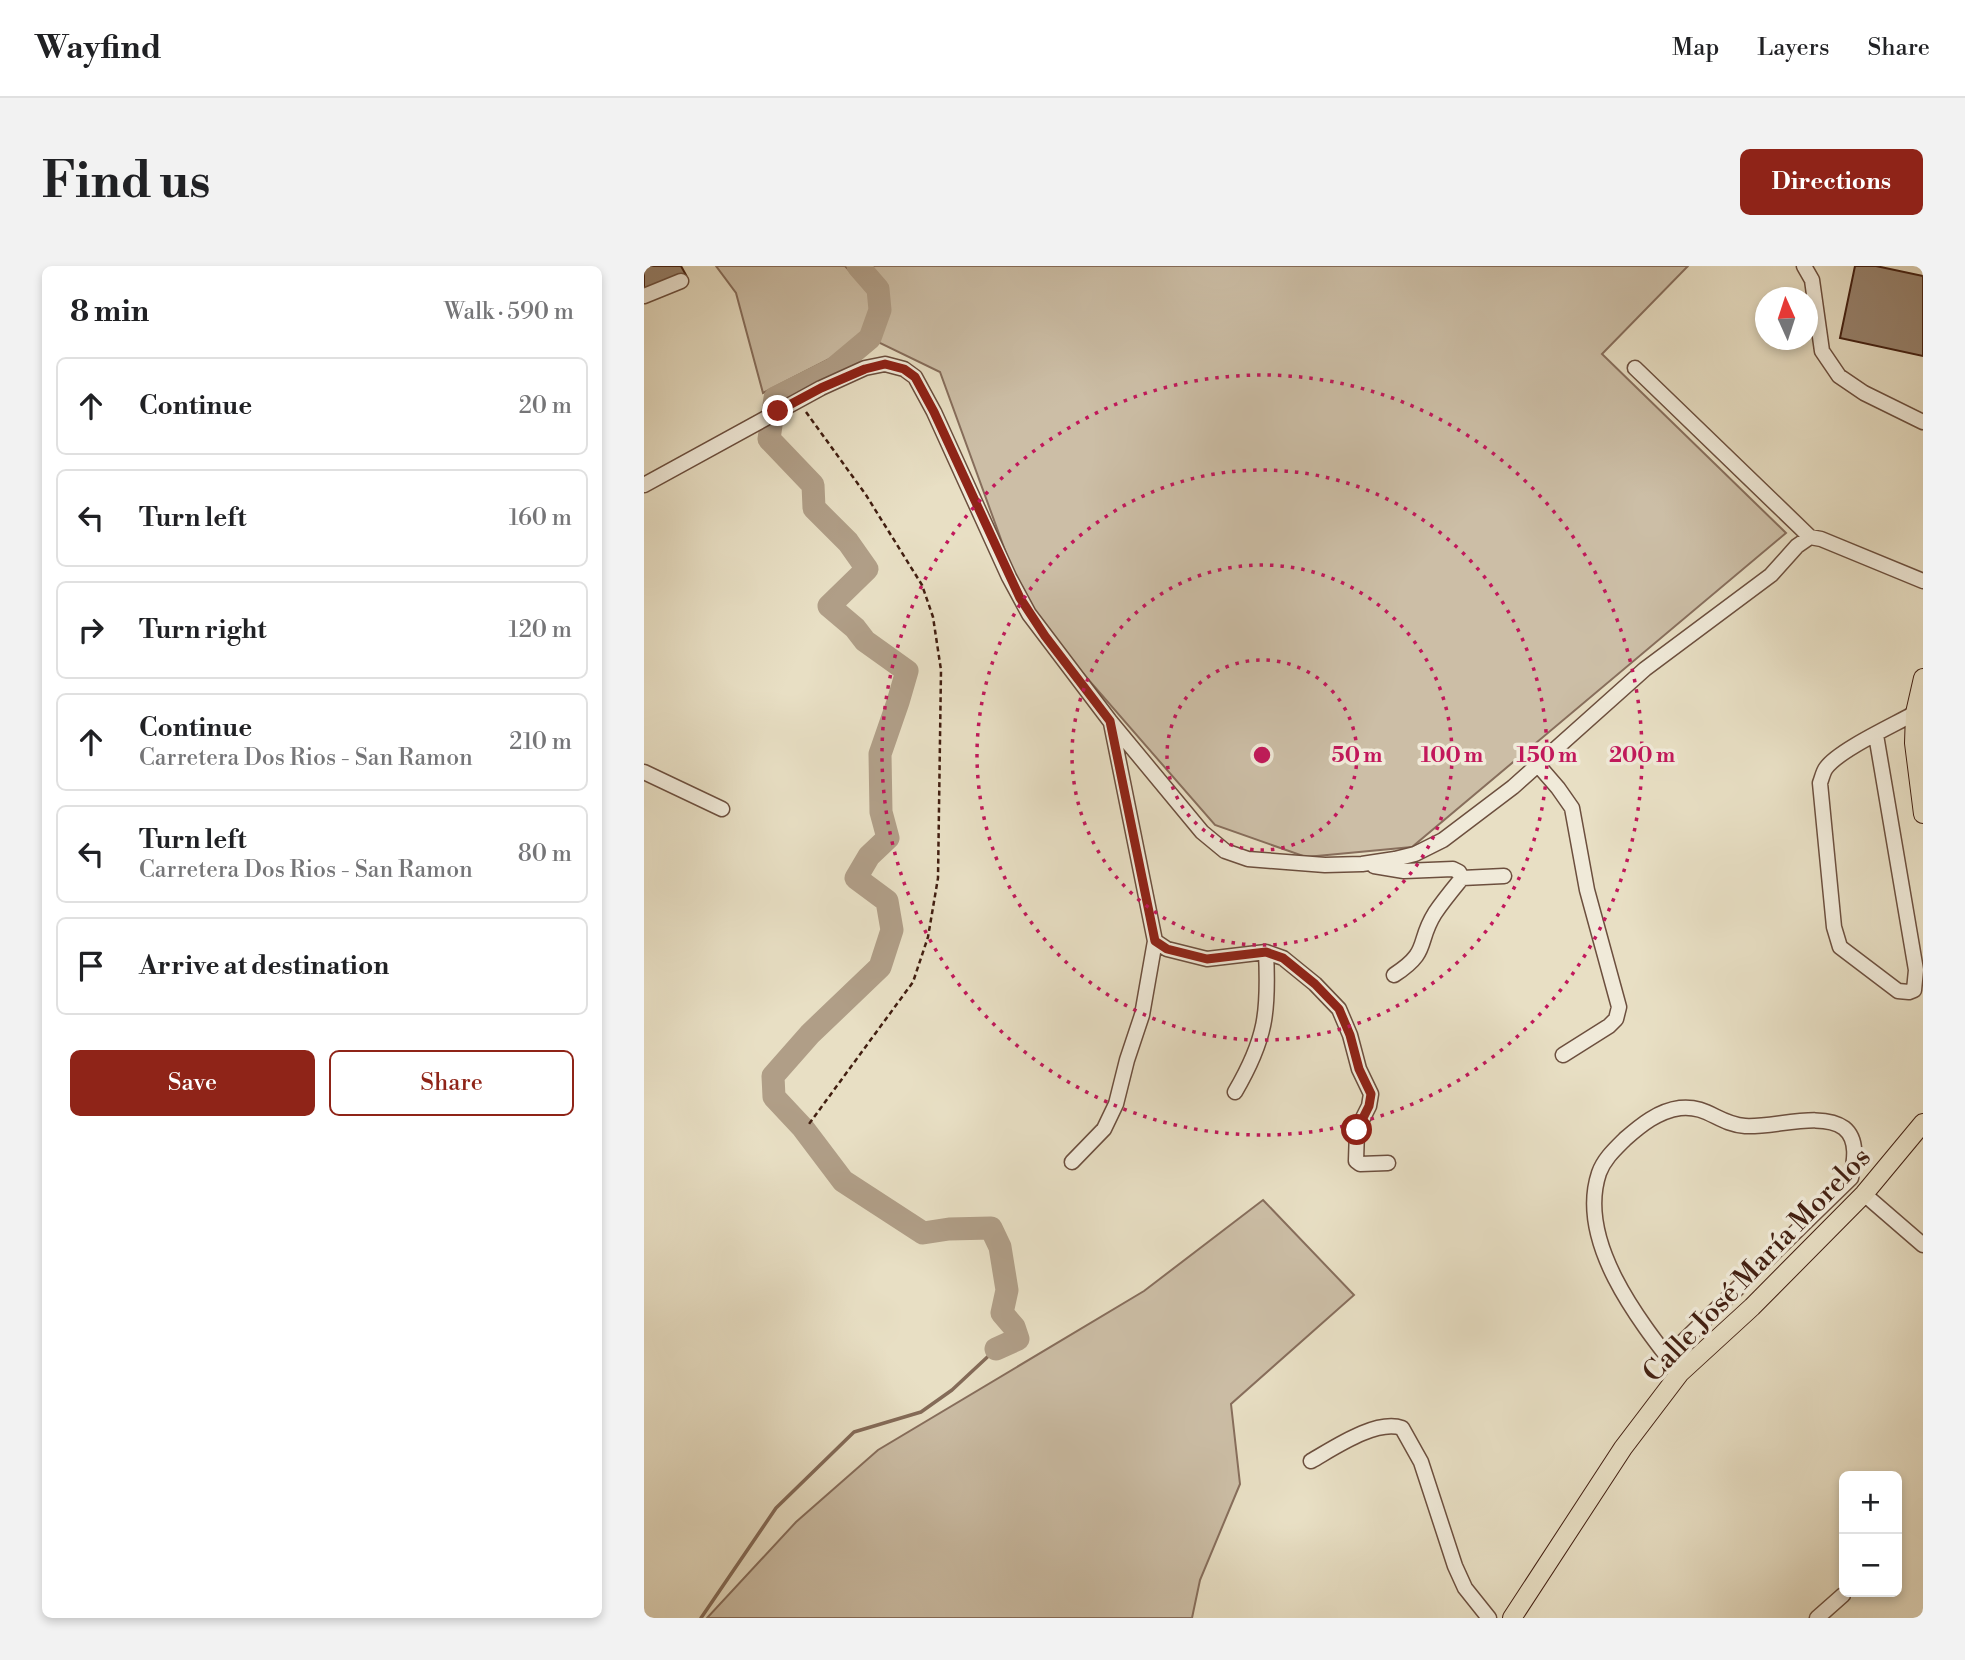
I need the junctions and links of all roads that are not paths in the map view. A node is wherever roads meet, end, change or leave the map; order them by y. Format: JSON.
{"nodes":[{"id":1,"x":1804,"y":266,"type":"edge"},
{"id":2,"x":681,"y":282,"type":"dead end"},
{"id":3,"x":644,"y":296,"type":"edge"},
{"id":4,"x":1635,"y":368,"type":"dead end"},
{"id":5,"x":1923,"y":422,"type":"edge"},
{"id":6,"x":644,"y":485,"type":"edge"},
{"id":7,"x":1810,"y":537,"type":"junction"},
{"id":8,"x":1923,"y":580,"type":"edge"},
{"id":9,"x":1923,"y":678,"type":"edge"},
{"id":10,"x":1915,"y":713,"type":"junction"},
{"id":11,"x":1110,"y":721,"type":"junction"},
{"id":12,"x":1876,"y":735,"type":"junction"},
{"id":13,"x":1538,"y":765,"type":"junction"},
{"id":14,"x":644,"y":772,"type":"edge"},
{"id":15,"x":722,"y":809,"type":"dead end"},
{"id":16,"x":1923,"y":814,"type":"edge"},
{"id":17,"x":1362,"y":864,"type":"junction"},
{"id":18,"x":1504,"y":876,"type":"dead end"},
{"id":19,"x":1462,"y":878,"type":"junction"},
{"id":20,"x":1155,"y":941,"type":"junction"},
{"id":21,"x":1266,"y":952,"type":"junction"},
{"id":22,"x":1394,"y":975,"type":"dead end"},
{"id":23,"x":1563,"y":1055,"type":"dead end"},
{"id":24,"x":1235,"y":1092,"type":"dead end"},
{"id":25,"x":1923,"y":1123,"type":"edge"},
{"id":26,"x":1072,"y":1162,"type":"dead end"},
{"id":27,"x":1388,"y":1163,"type":"dead end"},
{"id":28,"x":1864,"y":1194,"type":"junction"},
{"id":29,"x":1923,"y":1245,"type":"edge"},
{"id":30,"x":1667,"y":1357,"type":"junction"},
{"id":31,"x":1680,"y":1374,"type":"junction"},
{"id":32,"x":1311,"y":1461,"type":"dead end"},
{"id":33,"x":1841,"y":1597,"type":"edge"},
{"id":34,"x":1489,"y":1618,"type":"edge"},
{"id":35,"x":1512,"y":1618,"type":"edge"},
{"id":36,"x":1817,"y":1618,"type":"edge"}],
"edges":[{"from":1,"to":5,"type":"street"},
{"from":2,"to":3,"type":"street"},
{"from":4,"to":7,"type":"street"},
{"from":6,"to":11,"type":"street"},
{"from":7,"to":8,"type":"street"},
{"from":7,"to":13,"type":"street"},
{"from":9,"to":10,"type":"main road"},
{"from":10,"to":12,"type":"street"},
{"from":10,"to":16,"type":"main road"},
{"from":11,"to":17,"type":"street"},
{"from":11,"to":20,"type":"street"},
{"from":12,"to":12,"type":"street"},
{"from":13,"to":17,"type":"street"},
{"from":13,"to":23,"type":"street"},
{"from":14,"to":15,"type":"street"},
{"from":17,"to":19,"type":"street"},
{"from":18,"to":19,"type":"street"},
{"from":19,"to":22,"type":"street"},
{"from":20,"to":21,"type":"street"},
{"from":20,"to":26,"type":"street"},
{"from":21,"to":24,"type":"street"},
{"from":21,"to":27,"type":"street"},
{"from":25,"to":28,"type":"main road","name":"Calle José María Morelos"},
{"from":28,"to":29,"type":"street"},
{"from":28,"to":31,"type":"main road","name":"Calle José María Morelos"},
{"from":30,"to":30,"type":"street"},
{"from":30,"to":31,"type":"street"},
{"from":31,"to":35,"type":"main road","name":"Calle José María Morelos"},
{"from":32,"to":34,"type":"street"},
{"from":33,"to":36,"type":"street"}]}
